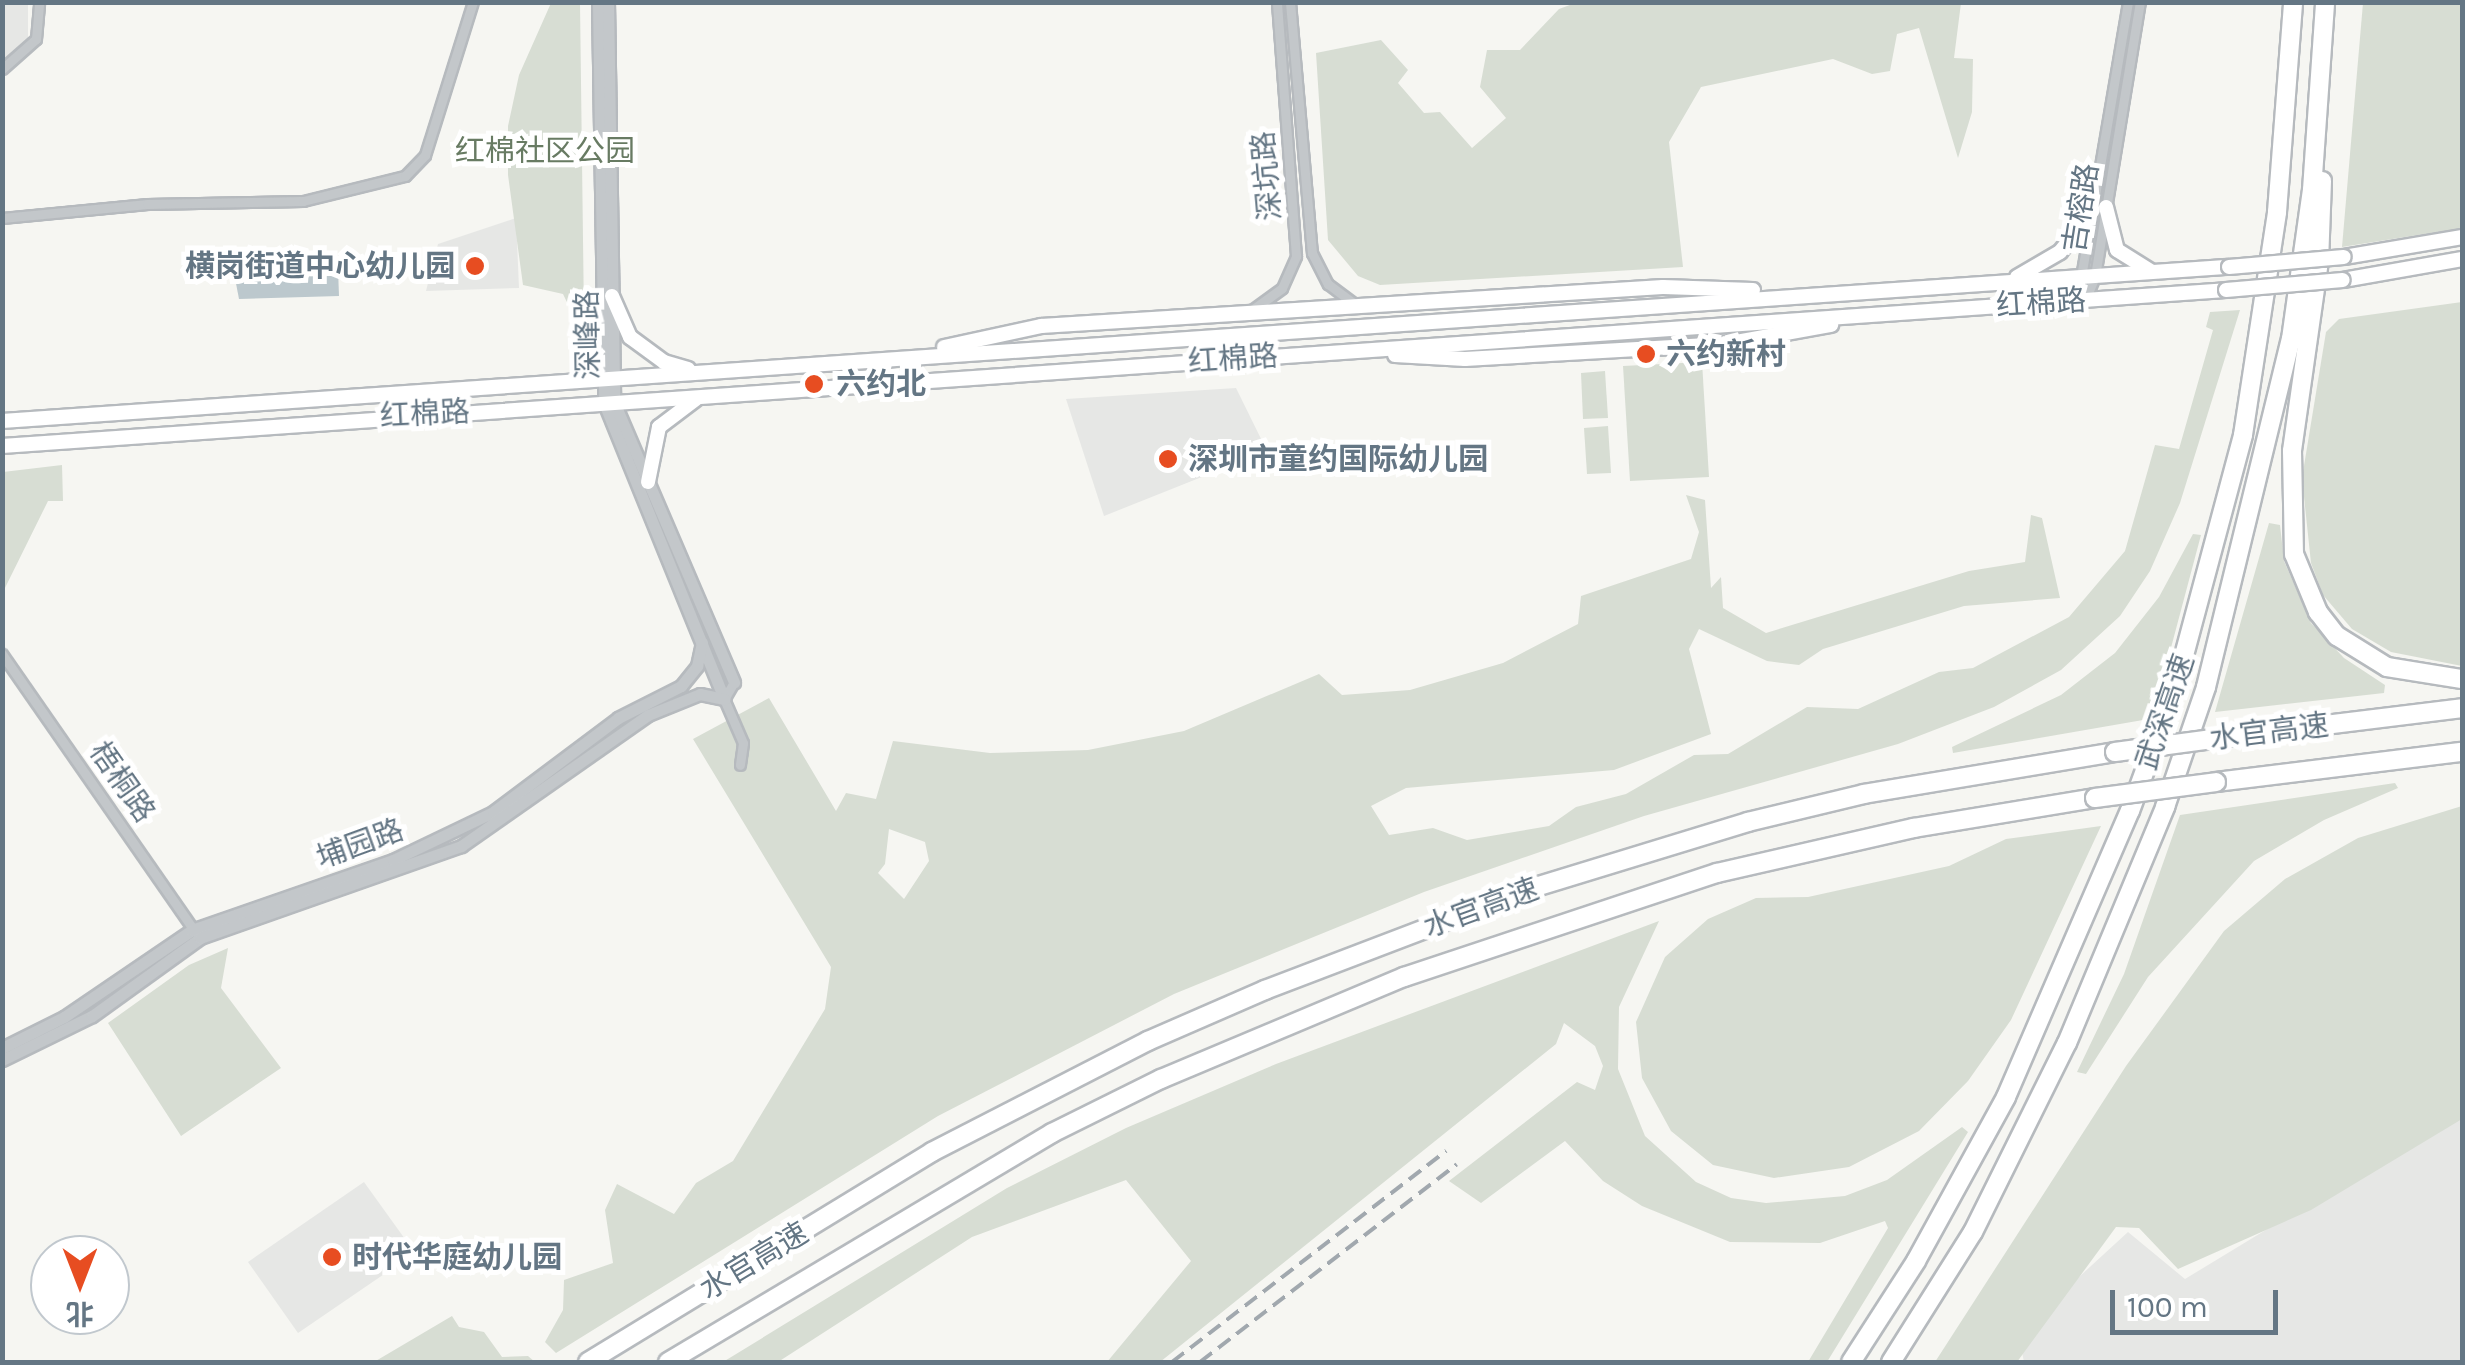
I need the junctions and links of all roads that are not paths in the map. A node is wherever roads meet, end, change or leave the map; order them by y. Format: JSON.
{"nodes":[{"id":1,"x":39,"y":2,"type":"edge"},
{"id":2,"x":473,"y":2,"type":"edge"},
{"id":3,"x":598,"y":2,"type":"edge"},
{"id":4,"x":608,"y":2,"type":"edge"},
{"id":5,"x":1277,"y":2,"type":"edge"},
{"id":6,"x":1290,"y":2,"type":"edge"},
{"id":7,"x":2128,"y":2,"type":"edge"},
{"id":8,"x":2140,"y":2,"type":"edge"},
{"id":9,"x":2294,"y":2,"type":"edge"},
{"id":10,"x":2326,"y":2,"type":"edge"},
{"id":11,"x":2,"y":69,"type":"edge"},
{"id":12,"x":2318,"y":125,"type":"junction"},
{"id":13,"x":2100,"y":208,"type":"junction"},
{"id":14,"x":2,"y":218,"type":"edge"},
{"id":15,"x":2462,"y":237,"type":"edge"},
{"id":16,"x":2462,"y":260,"type":"edge"},
{"id":17,"x":2156,"y":272,"type":"junction"},
{"id":18,"x":2088,"y":276,"type":"junction"},
{"id":19,"x":2002,"y":282,"type":"junction"},
{"id":20,"x":1814,"y":294,"type":"junction"},
{"id":21,"x":612,"y":296,"type":"junction"},
{"id":22,"x":2085,"y":300,"type":"junction"},
{"id":23,"x":1363,"y":306,"type":"junction"},
{"id":24,"x":1236,"y":314,"type":"junction"},
{"id":25,"x":918,"y":354,"type":"junction"},
{"id":26,"x":714,"y":371,"type":"junction"},
{"id":27,"x":608,"y":379,"type":"junction"},
{"id":28,"x":702,"y":396,"type":"junction"},
{"id":29,"x":609,"y":403,"type":"junction"},
{"id":30,"x":2,"y":421,"type":"edge"},
{"id":31,"x":2,"y":446,"type":"edge"},
{"id":32,"x":648,"y":482,"type":"junction"},
{"id":33,"x":702,"y":644,"type":"junction"},
{"id":34,"x":2,"y":654,"type":"edge"},
{"id":35,"x":2462,"y":679,"type":"edge"},
{"id":36,"x":734,"y":682,"type":"joint"},
{"id":37,"x":724,"y":699,"type":"junction"},
{"id":38,"x":2462,"y":708,"type":"edge"},
{"id":39,"x":2462,"y":752,"type":"edge"},
{"id":40,"x":740,"y":765,"type":"dead end"},
{"id":41,"x":196,"y":934,"type":"junction"},
{"id":42,"x":2,"y":1048,"type":"edge"},
{"id":43,"x":2,"y":1060,"type":"edge"},
{"id":44,"x":588,"y":1362,"type":"edge"},
{"id":45,"x":668,"y":1362,"type":"edge"},
{"id":46,"x":1850,"y":1362,"type":"edge"},
{"id":47,"x":1891,"y":1362,"type":"edge"}],
"edges":[{"from":1,"to":11,"type":"street"},
{"from":2,"to":14,"type":"street"},
{"from":3,"to":27,"type":"street","name":"深峰路"},
{"from":4,"to":21,"type":"street","name":"深峰路"},
{"from":5,"to":24,"type":"street","name":"深坑路"},
{"from":6,"to":23,"type":"street","name":"深坑路"},
{"from":7,"to":13,"type":"street","name":"吉榕路"},
{"from":8,"to":13,"type":"street","name":"吉榕路"},
{"from":9,"to":46,"type":"highway","name":"武深高速"},
{"from":10,"to":12,"type":"highway","name":"武深高速"},
{"from":12,"to":35,"type":"highway"},
{"from":12,"to":47,"type":"highway","name":"武深高速"},
{"from":13,"to":17,"type":"main road"},
{"from":13,"to":18,"type":"street","name":"吉榕路"},
{"from":13,"to":19,"type":"main road"},
{"from":15,"to":17,"type":"main road","name":"红棉路","bridge":true},
{"from":16,"to":22,"type":"main road","name":"红棉路","bridge":true},
{"from":17,"to":18,"type":"main road","name":"红棉路"},
{"from":18,"to":19,"type":"main road","name":"红棉路"},
{"from":18,"to":22,"type":"street","name":"吉榕路"},
{"from":19,"to":20,"type":"main road","name":"红棉路"},
{"from":20,"to":23,"type":"main road"},
{"from":20,"to":25,"type":"main road","name":"红棉路"},
{"from":21,"to":26,"type":"main road"},
{"from":21,"to":27,"type":"street","name":"深峰路"},
{"from":22,"to":28,"type":"main road","name":"红棉路"},
{"from":23,"to":24,"type":"main road"},
{"from":24,"to":25,"type":"main road"},
{"from":25,"to":26,"type":"main road","name":"红棉路"},
{"from":26,"to":27,"type":"main road","name":"红棉路"},
{"from":27,"to":29,"type":"street","name":"深峰路"},
{"from":27,"to":30,"type":"main road","name":"红棉路"},
{"from":28,"to":29,"type":"main road","name":"红棉路"},
{"from":28,"to":32,"type":"main road"},
{"from":29,"to":31,"type":"main road","name":"红棉路"},
{"from":29,"to":32,"type":"street","name":"深峰路"},
{"from":29,"to":33,"type":"street","name":"深峰路"},
{"from":32,"to":36,"type":"street","name":"深峰路"},
{"from":33,"to":37,"type":"street","name":"深峰路"},
{"from":33,"to":41,"type":"street","name":"埔园路"},
{"from":34,"to":41,"type":"street","name":"梧桐路"},
{"from":36,"to":37,"type":"street","name":"深峰路"},
{"from":37,"to":40,"type":"street","name":"深峰路"},
{"from":37,"to":41,"type":"street","name":"埔园路"},
{"from":38,"to":44,"type":"highway","name":"水官高速","bridge":true},
{"from":39,"to":45,"type":"highway","name":"水官高速","bridge":true},
{"from":41,"to":42,"type":"street","name":"埔园路"},
{"from":41,"to":43,"type":"street","name":"埔园路"}]}
